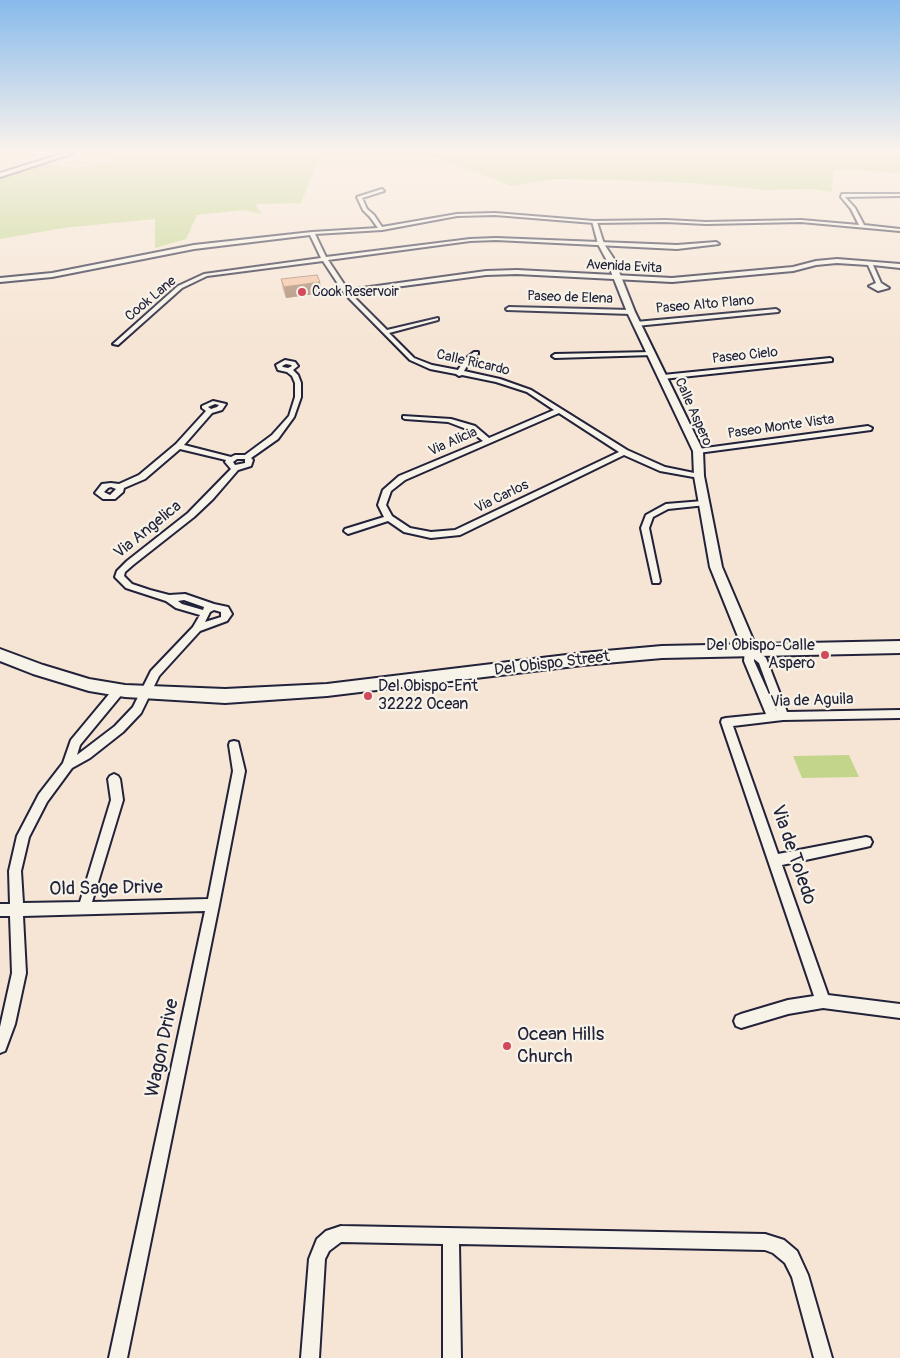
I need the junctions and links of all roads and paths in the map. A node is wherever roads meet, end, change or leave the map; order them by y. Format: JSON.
{"nodes":[{"id":1,"x":372,"y":216,"type":"edge"},
{"id":2,"x":451,"y":216,"type":"edge"},
{"id":3,"x":524,"y":216,"type":"edge"},
{"id":4,"x":859,"y":216,"type":"edge"},
{"id":5,"x":594,"y":222,"type":"junction"},
{"id":6,"x":862,"y":226,"type":"junction"},
{"id":7,"x":381,"y":229,"type":"junction"},
{"id":8,"x":900,"y":230,"type":"edge"},
{"id":9,"x":312,"y":233,"type":"junction"},
{"id":10,"x":601,"y":244,"type":"junction"},
{"id":11,"x":716,"y":244,"type":"dead end"},
{"id":12,"x":324,"y":258,"type":"junction"},
{"id":13,"x":870,"y":264,"type":"junction"},
{"id":14,"x":900,"y":266,"type":"edge"},
{"id":15,"x":618,"y":278,"type":"junction"},
{"id":16,"x":0,"y":280,"type":"edge"},
{"id":17,"x":879,"y":284,"type":"dead end"},
{"id":18,"x":346,"y":292,"type":"junction"},
{"id":19,"x":509,"y":309,"type":"dead end"},
{"id":20,"x":776,"y":311,"type":"dead end"},
{"id":21,"x":630,"y":312,"type":"junction"},
{"id":22,"x":436,"y":319,"type":"dead end"},
{"id":23,"x":636,"y":324,"type":"junction"},
{"id":24,"x":385,"y":332,"type":"junction"},
{"id":25,"x":116,"y":344,"type":"dead end"},
{"id":26,"x":476,"y":353,"type":"dead end"},
{"id":27,"x":651,"y":354,"type":"junction"},
{"id":28,"x":555,"y":356,"type":"dead end"},
{"id":29,"x":830,"y":360,"type":"dead end"},
{"id":30,"x":288,"y":370,"type":"dead end"},
{"id":31,"x":459,"y":374,"type":"junction"},
{"id":32,"x":663,"y":377,"type":"junction"},
{"id":33,"x":560,"y":410,"type":"junction"},
{"id":34,"x":210,"y":411,"type":"dead end"},
{"id":35,"x":405,"y":417,"type":"dead end"},
{"id":36,"x":868,"y":428,"type":"dead end"},
{"id":37,"x":488,"y":440,"type":"junction"},
{"id":38,"x":179,"y":446,"type":"junction"},
{"id":39,"x":698,"y":451,"type":"junction"},
{"id":40,"x":624,"y":452,"type":"junction"},
{"id":41,"x":247,"y":457,"type":"junction"},
{"id":42,"x":230,"y":459,"type":"junction"},
{"id":43,"x":236,"y":468,"type":"junction"},
{"id":44,"x":699,"y":476,"type":"junction"},
{"id":45,"x":120,"y":487,"type":"dead end"},
{"id":46,"x":703,"y":503,"type":"junction"},
{"id":47,"x":388,"y":518,"type":"junction"},
{"id":48,"x":348,"y":531,"type":"dead end"},
{"id":49,"x":656,"y":581,"type":"dead end"},
{"id":50,"x":169,"y":598,"type":"junction"},
{"id":51,"x":213,"y":607,"type":"junction"},
{"id":52,"x":204,"y":613,"type":"junction"},
{"id":53,"x":197,"y":629,"type":"junction"},
{"id":54,"x":900,"y":647,"type":"edge"},
{"id":55,"x":750,"y":648,"type":"junction"},
{"id":56,"x":0,"y":655,"type":"edge"},
{"id":57,"x":119,"y":690,"type":"junction"},
{"id":58,"x":147,"y":692,"type":"junction"},
{"id":59,"x":900,"y":714,"type":"edge"},
{"id":60,"x":778,"y":716,"type":"junction"},
{"id":61,"x":726,"y":722,"type":"joint"},
{"id":62,"x":234,"y":745,"type":"dead end"},
{"id":63,"x":68,"y":765,"type":"junction"},
{"id":64,"x":114,"y":779,"type":"dead end"},
{"id":65,"x":866,"y":842,"type":"dead end"},
{"id":66,"x":776,"y":860,"type":"junction"},
{"id":67,"x":213,"y":905,"type":"junction"},
{"id":68,"x":84,"y":908,"type":"junction"},
{"id":69,"x":0,"y":910,"type":"edge"},
{"id":70,"x":15,"y":910,"type":"junction"},
{"id":71,"x":824,"y":1001,"type":"junction"},
{"id":72,"x":900,"y":1011,"type":"edge"},
{"id":73,"x":741,"y":1021,"type":"dead end"},
{"id":74,"x":0,"y":1046,"type":"edge"},
{"id":75,"x":451,"y":1236,"type":"junction"},
{"id":76,"x":118,"y":1358,"type":"edge"},
{"id":77,"x":310,"y":1358,"type":"edge"},
{"id":78,"x":452,"y":1358,"type":"edge"},
{"id":79,"x":824,"y":1358,"type":"edge"}],
"edges":[{"from":1,"to":7,"type":"street"},
{"from":2,"to":7,"type":"street"},
{"from":3,"to":5,"type":"street"},
{"from":4,"to":6,"type":"street"},
{"from":5,"to":6,"type":"street"},
{"from":5,"to":10,"type":"street","name":"Calle Aspero"},
{"from":6,"to":8,"type":"street"},
{"from":7,"to":9,"type":"street"},
{"from":9,"to":12,"type":"street","name":"Calle Ricardo"},
{"from":9,"to":16,"type":"street"},
{"from":10,"to":11,"type":"street","name":"Cook Lane"},
{"from":10,"to":12,"type":"street","name":"Cook Lane"},
{"from":10,"to":15,"type":"street","name":"Calle Aspero"},
{"from":12,"to":18,"type":"street","name":"Calle Ricardo"},
{"from":12,"to":25,"type":"street","name":"Cook Lane"},
{"from":13,"to":14,"type":"street","name":"Avenida Evita"},
{"from":13,"to":15,"type":"street","name":"Avenida Evita"},
{"from":13,"to":17,"type":"street"},
{"from":15,"to":18,"type":"street","name":"Avenida Evita"},
{"from":15,"to":21,"type":"street","name":"Calle Aspero"},
{"from":18,"to":24,"type":"street","name":"Calle Ricardo"},
{"from":19,"to":21,"type":"street","name":"Paseo de Elena"},
{"from":20,"to":23,"type":"street","name":"Paseo Alto Plano"},
{"from":21,"to":23,"type":"street","name":"Calle Aspero"},
{"from":22,"to":24,"type":"street"},
{"from":23,"to":27,"type":"street","name":"Calle Aspero"},
{"from":24,"to":31,"type":"street","name":"Calle Ricardo"},
{"from":26,"to":31,"type":"street"},
{"from":27,"to":28,"type":"street"},
{"from":27,"to":32,"type":"street","name":"Calle Aspero"},
{"from":29,"to":32,"type":"street","name":"Paseo Cielo"},
{"from":30,"to":41,"type":"street","name":"Via Angelica"},
{"from":31,"to":33,"type":"street","name":"Calle Ricardo"},
{"from":32,"to":39,"type":"street","name":"Calle Aspero"},
{"from":33,"to":37,"type":"street","name":"Via Alicia"},
{"from":33,"to":40,"type":"street","name":"Calle Ricardo"},
{"from":34,"to":38,"type":"street"},
{"from":35,"to":37,"type":"street"},
{"from":36,"to":39,"type":"street","name":"Paseo Monte Vista"},
{"from":37,"to":47,"type":"street","name":"Via Alicia"},
{"from":38,"to":42,"type":"street"},
{"from":38,"to":45,"type":"street"},
{"from":39,"to":44,"type":"street","name":"Calle Aspero"},
{"from":40,"to":44,"type":"street","name":"Calle Ricardo"},
{"from":40,"to":47,"type":"street","name":"Via Carlos"},
{"from":41,"to":42,"type":"street","name":"Via Angelica"},
{"from":41,"to":43,"type":"street","name":"Via Angelica"},
{"from":42,"to":43,"type":"street"},
{"from":43,"to":50,"type":"street","name":"Via Angelica"},
{"from":44,"to":46,"type":"street","name":"Calle Aspero"},
{"from":46,"to":49,"type":"street"},
{"from":46,"to":55,"type":"street","name":"Calle Aspero"},
{"from":47,"to":48,"type":"street"},
{"from":50,"to":51,"type":"street","name":"Via Angelica"},
{"from":50,"to":52,"type":"street","name":"Via Angelica"},
{"from":51,"to":52,"type":"street"},
{"from":51,"to":53,"type":"street"},
{"from":52,"to":53,"type":"street"},
{"from":53,"to":58,"type":"street"},
{"from":54,"to":55,"type":"main road","name":"Del Obispo Street"},
{"from":55,"to":58,"type":"main road","name":"Del Obispo Street"},
{"from":55,"to":60,"type":"street","name":"Calle Aspero"},
{"from":56,"to":57,"type":"main road","name":"Del Obispo Street"},
{"from":57,"to":58,"type":"main road","name":"Del Obispo Street"},
{"from":57,"to":63,"type":"street"},
{"from":58,"to":63,"type":"street"},
{"from":59,"to":60,"type":"street","name":"Via de Aguila"},
{"from":60,"to":61,"type":"street","name":"Via de Aguila"},
{"from":61,"to":66,"type":"street","name":"Via de Toledo"},
{"from":62,"to":67,"type":"street","name":"Wagon Drive"},
{"from":63,"to":70,"type":"street"},
{"from":64,"to":68,"type":"street"},
{"from":65,"to":66,"type":"street"},
{"from":66,"to":71,"type":"street","name":"Via de Toledo"},
{"from":67,"to":68,"type":"street","name":"Old Sage Drive"},
{"from":67,"to":76,"type":"street","name":"Wagon Drive"},
{"from":68,"to":70,"type":"street","name":"Old Sage Drive"},
{"from":69,"to":70,"type":"street","name":"Old Sage Drive"},
{"from":70,"to":74,"type":"street"},
{"from":71,"to":72,"type":"street"},
{"from":71,"to":73,"type":"street"},
{"from":75,"to":77,"type":"street"},
{"from":75,"to":78,"type":"street"},
{"from":75,"to":79,"type":"street"}]}
